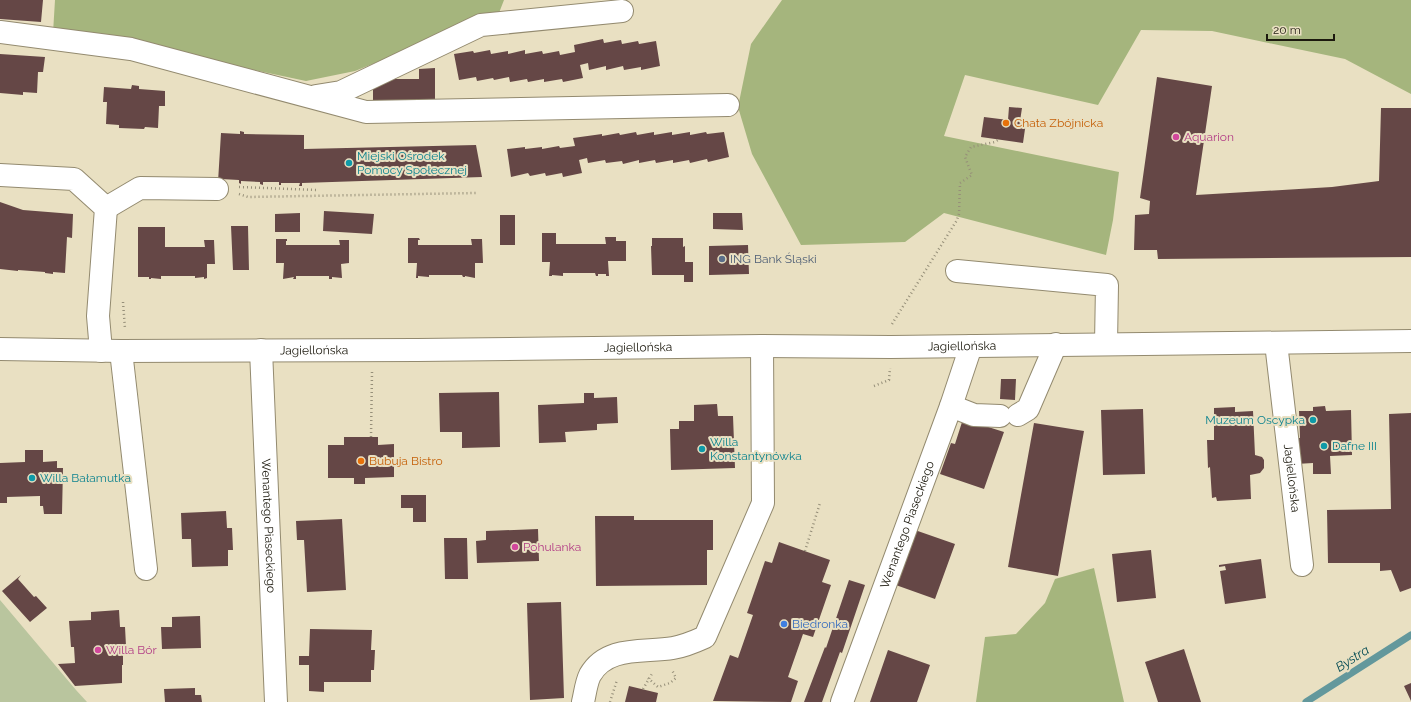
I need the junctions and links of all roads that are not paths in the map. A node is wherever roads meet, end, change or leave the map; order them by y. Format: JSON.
{"nodes":[{"id":1,"x":622,"y":11,"type":"dead end"},
{"id":2,"x":0,"y":32,"type":"edge"},
{"id":3,"x":309,"y":97,"type":"junction"},
{"id":4,"x":728,"y":105,"type":"dead end"},
{"id":5,"x":0,"y":175,"type":"edge"},
{"id":6,"x":217,"y":189,"type":"road end"},
{"id":7,"x":106,"y":208,"type":"junction"},
{"id":8,"x":957,"y":271,"type":"dead end"},
{"id":9,"x":1411,"y":341,"type":"edge"},
{"id":10,"x":1276,"y":343,"type":"junction"},
{"id":11,"x":1056,"y":344,"type":"junction"},
{"id":12,"x":1106,"y":344,"type":"junction"},
{"id":13,"x":762,"y":346,"type":"junction"},
{"id":14,"x":971,"y":346,"type":"junction"},
{"id":15,"x":0,"y":349,"type":"edge"},
{"id":16,"x":260,"y":350,"type":"junction"},
{"id":17,"x":111,"y":351,"type":"junction"},
{"id":18,"x":951,"y":406,"type":"junction"},
{"id":19,"x":1302,"y":565,"type":"dead end"},
{"id":20,"x":146,"y":569,"type":"dead end"},
{"id":21,"x":276,"y":702,"type":"edge"},
{"id":22,"x":583,"y":702,"type":"edge"},
{"id":23,"x":842,"y":702,"type":"edge"}],
"edges":[{"from":1,"to":3,"type":"street"},
{"from":2,"to":3,"type":"street"},
{"from":3,"to":4,"type":"street"},
{"from":5,"to":7,"type":"street"},
{"from":6,"to":7,"type":"street"},
{"from":7,"to":17,"type":"street"},
{"from":8,"to":12,"type":"street"},
{"from":9,"to":10,"type":"street","name":"Jagiellońska"},
{"from":10,"to":12,"type":"street","name":"Jagiellońska"},
{"from":10,"to":19,"type":"street","name":"Jagiellońska"},
{"from":11,"to":12,"type":"street","name":"Jagiellońska"},
{"from":11,"to":14,"type":"street","name":"Jagiellońska"},
{"from":11,"to":18,"type":"street"},
{"from":13,"to":14,"type":"street","name":"Jagiellońska"},
{"from":13,"to":16,"type":"street","name":"Jagiellońska"},
{"from":13,"to":22,"type":"street"},
{"from":14,"to":18,"type":"street","name":"Wenantego Piaseckiego"},
{"from":15,"to":17,"type":"street","name":"Jagiellońska"},
{"from":16,"to":17,"type":"street","name":"Jagiellońska"},
{"from":16,"to":21,"type":"street","name":"Wenantego Piaseckiego"},
{"from":17,"to":20,"type":"street"},
{"from":18,"to":23,"type":"street","name":"Wenantego Piaseckiego"}]}
